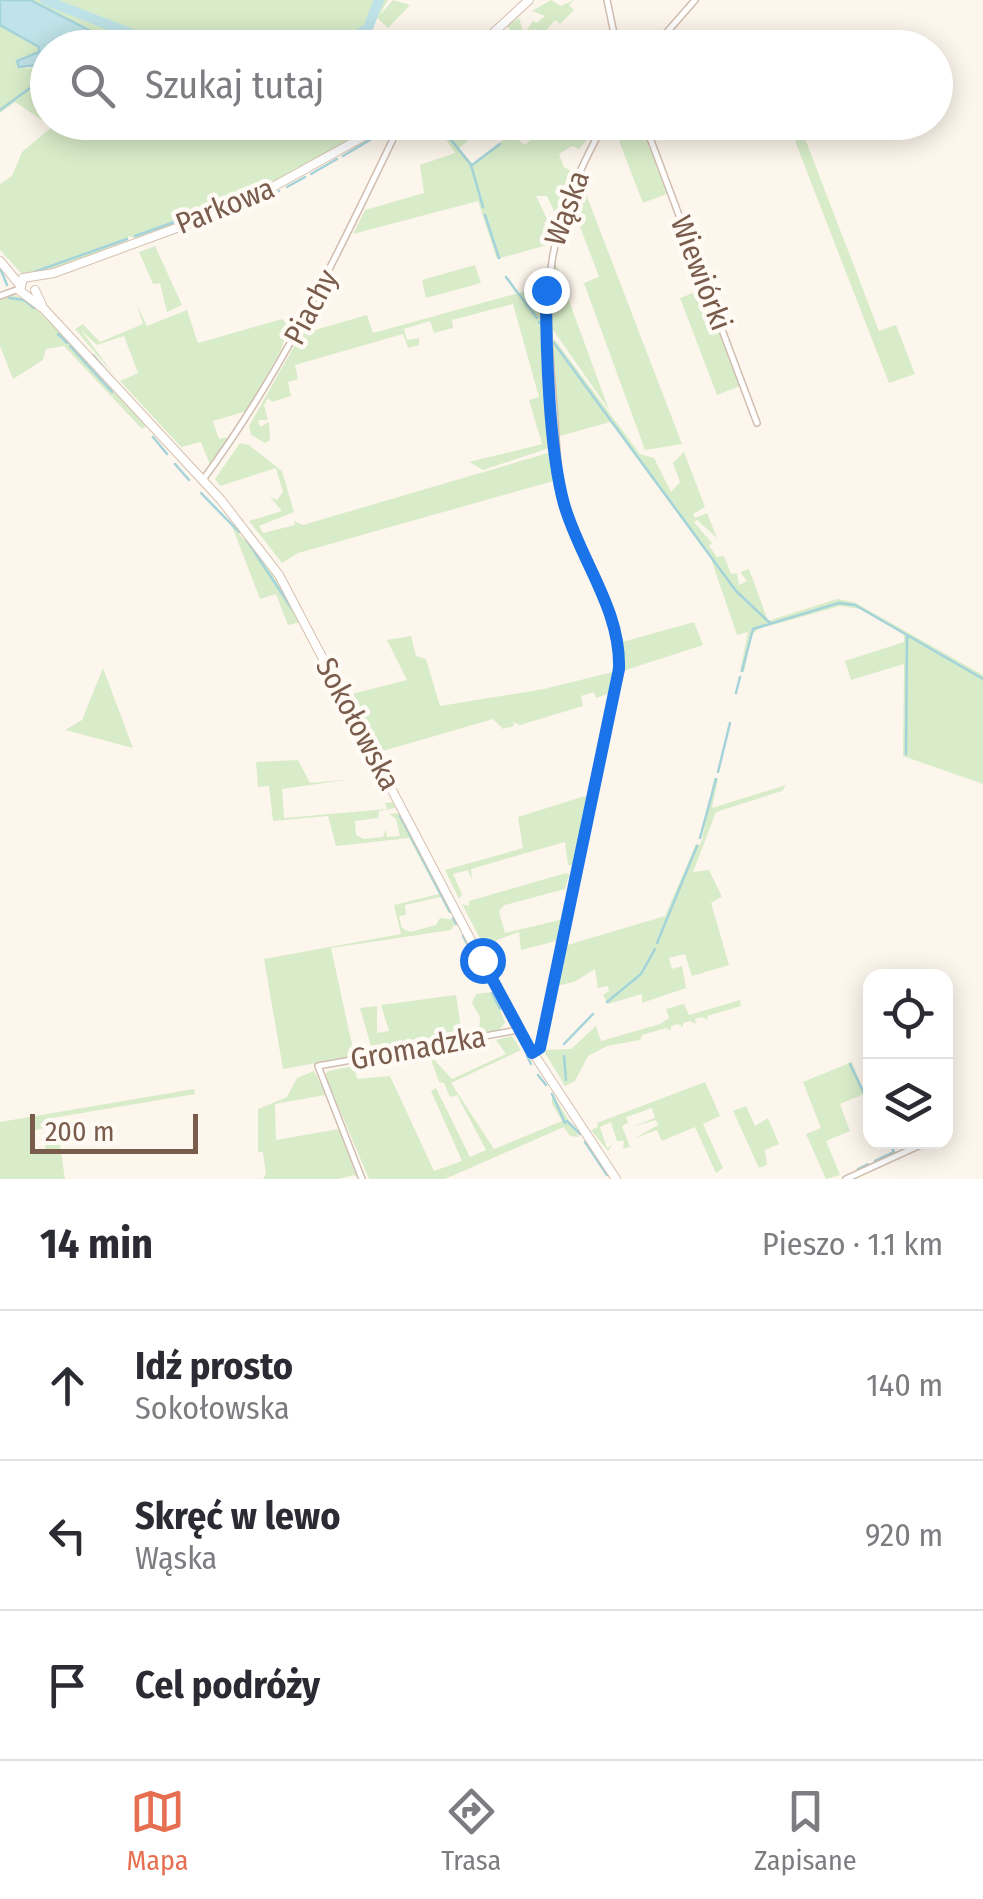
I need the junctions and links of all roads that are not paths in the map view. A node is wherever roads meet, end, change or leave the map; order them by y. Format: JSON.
{"nodes":[{"id":1,"x":529,"y":0,"type":"edge"},
{"id":2,"x":607,"y":0,"type":"edge"},
{"id":3,"x":695,"y":0,"type":"edge"},
{"id":4,"x":496,"y":30,"type":"edge"},
{"id":5,"x":613,"y":30,"type":"edge"},
{"id":6,"x":668,"y":30,"type":"edge"},
{"id":7,"x":359,"y":140,"type":"edge"},
{"id":8,"x":393,"y":140,"type":"edge"},
{"id":9,"x":595,"y":140,"type":"edge"},
{"id":10,"x":651,"y":140,"type":"edge"},
{"id":11,"x":2,"y":264,"type":"edge"},
{"id":12,"x":27,"y":286,"type":"junction"},
{"id":13,"x":0,"y":296,"type":"edge"},
{"id":14,"x":757,"y":423,"type":"dead end"},
{"id":15,"x":202,"y":480,"type":"junction"},
{"id":16,"x":518,"y":1030,"type":"junction"},
{"id":17,"x":532,"y":1053,"type":"junction"},
{"id":18,"x":911,"y":1149,"type":"edge"},
{"id":19,"x":362,"y":1179,"type":"edge"},
{"id":20,"x":616,"y":1179,"type":"edge"},
{"id":21,"x":846,"y":1179,"type":"edge"}],
"edges":[{"from":1,"to":4,"type":"street"},
{"from":2,"to":5,"type":"street"},
{"from":3,"to":6,"type":"street"},
{"from":7,"to":12,"type":"street","name":"Parkowa"},
{"from":8,"to":15,"type":"street","name":"Piachy"},
{"from":9,"to":17,"type":"street","name":"Wąska"},
{"from":10,"to":14,"type":"street","name":"Wiewiórki"},
{"from":11,"to":12,"type":"street"},
{"from":12,"to":13,"type":"street","name":"Parkowa"},
{"from":12,"to":15,"type":"street","name":"Sokołowska"},
{"from":15,"to":16,"type":"street","name":"Sokołowska"},
{"from":16,"to":17,"type":"street","name":"Sokołowska"},
{"from":16,"to":19,"type":"street","name":"Gromadzka"},
{"from":17,"to":20,"type":"street","name":"Sokołowska"},
{"from":18,"to":21,"type":"street"}]}
